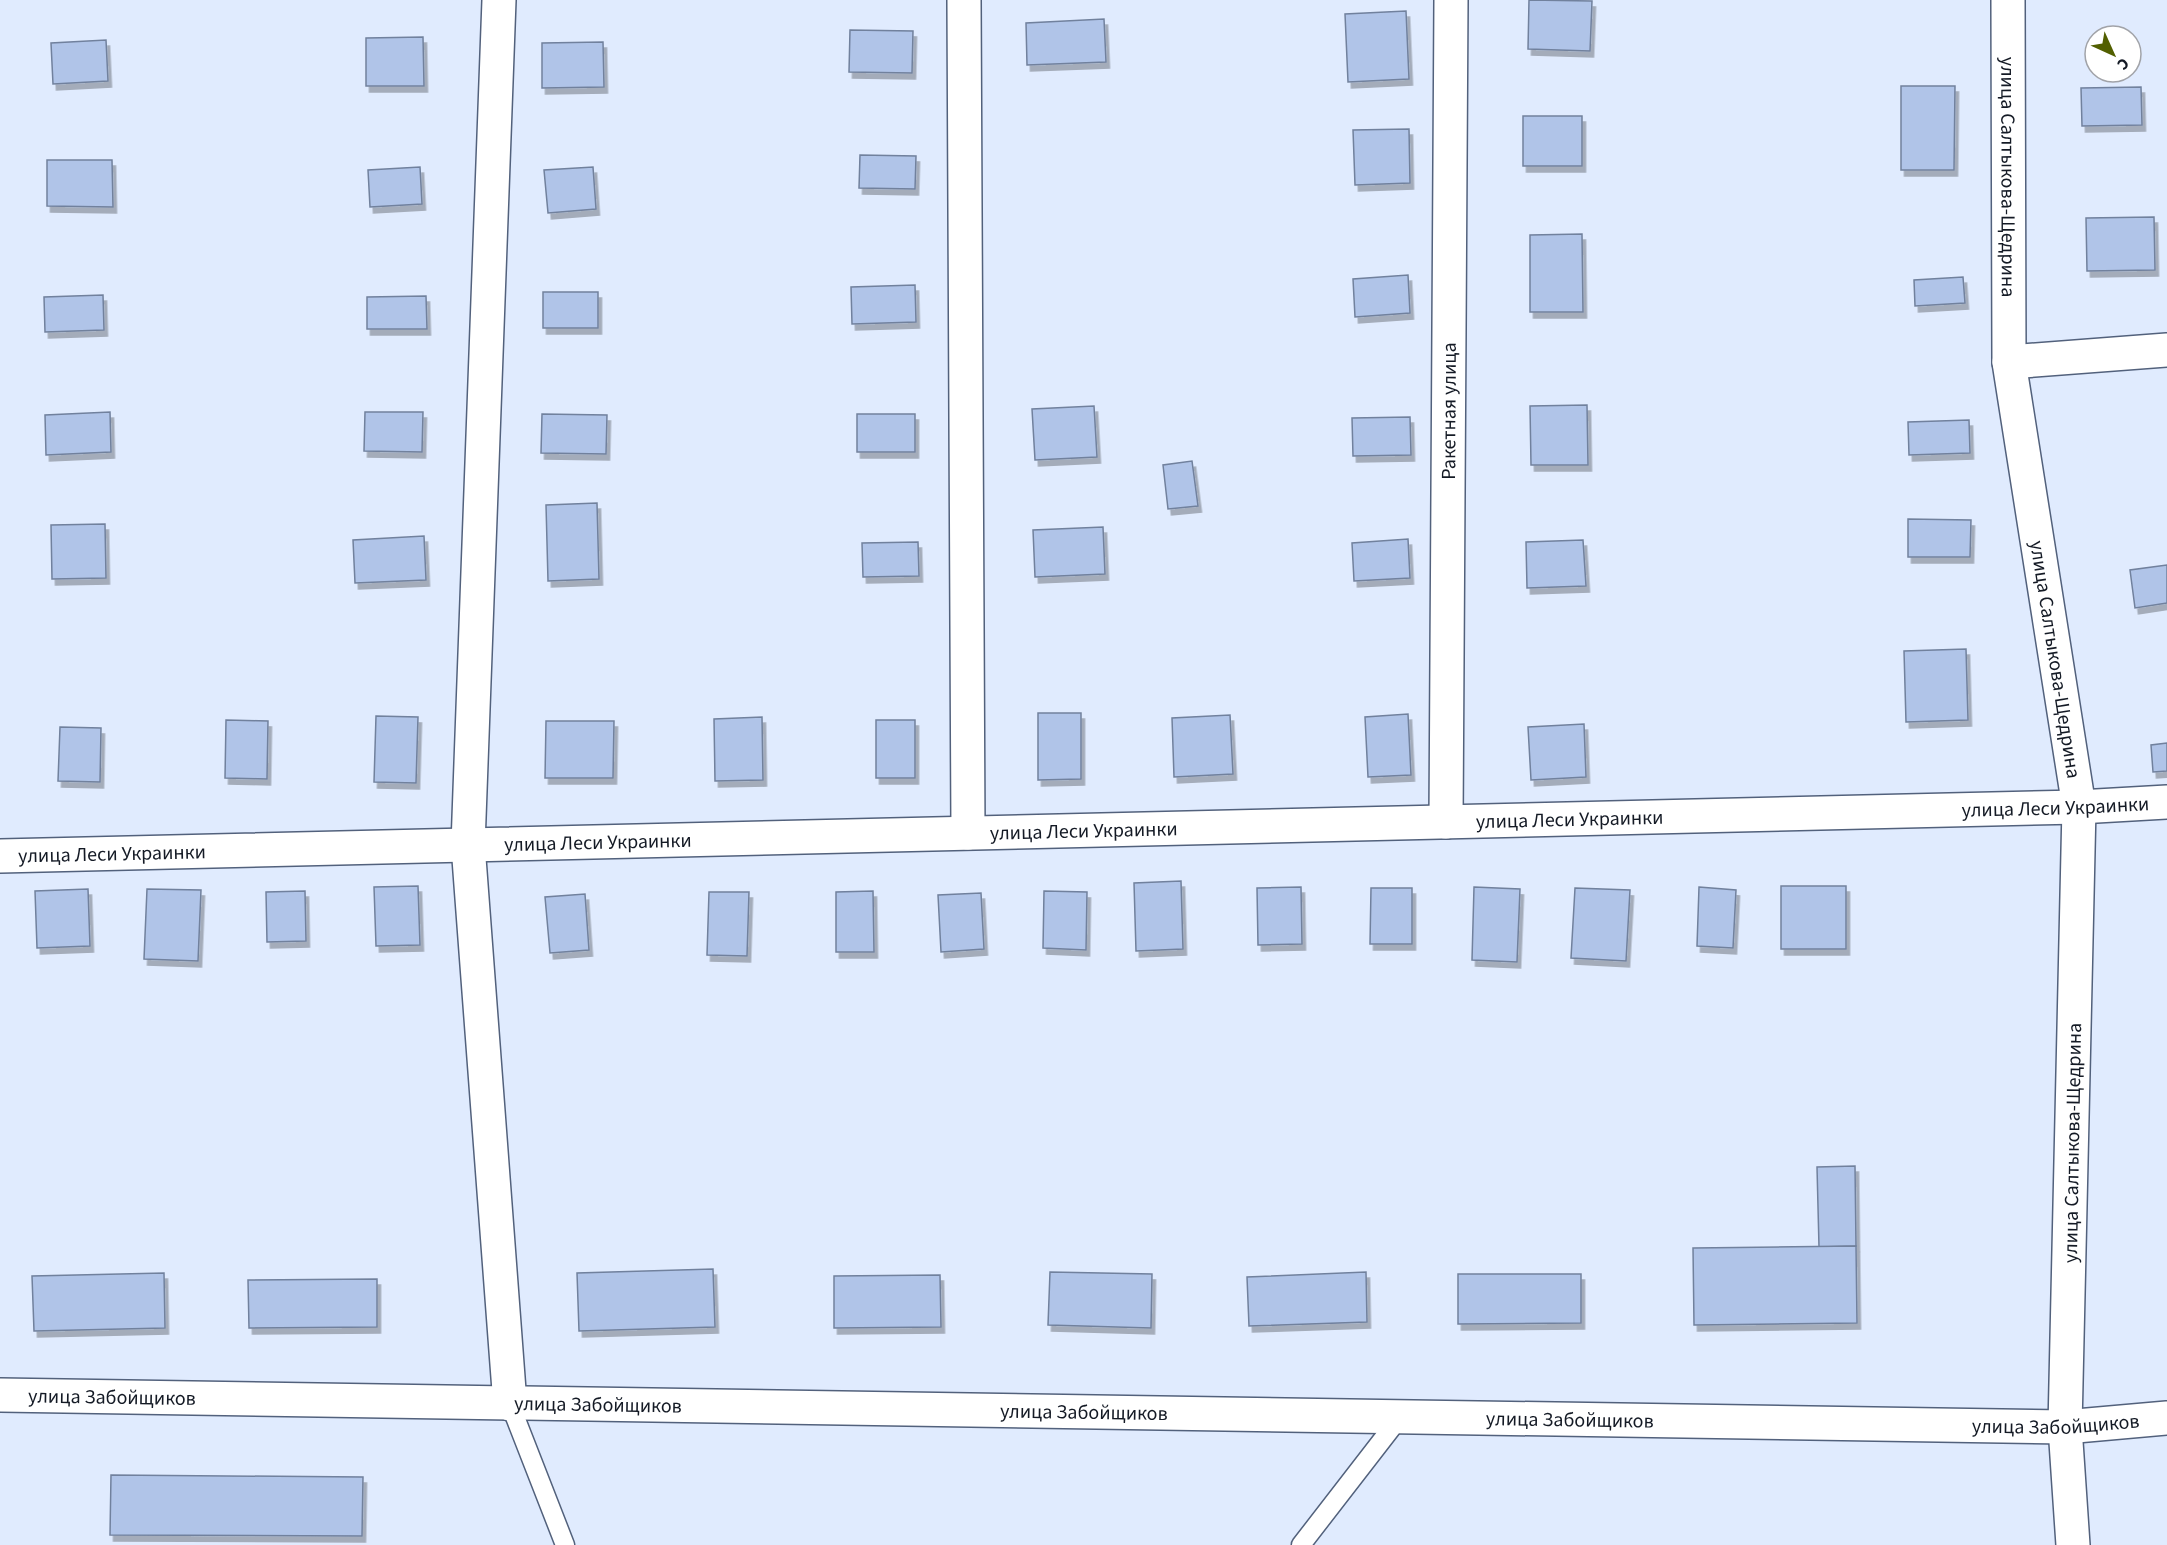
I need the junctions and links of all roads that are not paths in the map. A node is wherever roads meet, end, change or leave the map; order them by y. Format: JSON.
{"nodes":[{"id":1,"x":499,"y":0,"type":"edge"},
{"id":2,"x":964,"y":0,"type":"edge"},
{"id":3,"x":1451,"y":0,"type":"edge"},
{"id":4,"x":2008,"y":0,"type":"edge"},
{"id":5,"x":2167,"y":350,"type":"edge"},
{"id":6,"x":2009,"y":362,"type":"junction"},
{"id":7,"x":2167,"y":802,"type":"edge"},
{"id":8,"x":2079,"y":807,"type":"junction"},
{"id":9,"x":1446,"y":822,"type":"junction"},
{"id":10,"x":968,"y":833,"type":"junction"},
{"id":11,"x":468,"y":845,"type":"junction"},
{"id":12,"x":0,"y":856,"type":"edge"},
{"id":13,"x":0,"y":1395,"type":"edge"},
{"id":14,"x":510,"y":1404,"type":"junction"},
{"id":15,"x":1400,"y":1417,"type":"junction"},
{"id":16,"x":2167,"y":1418,"type":"edge"},
{"id":17,"x":2065,"y":1427,"type":"junction"},
{"id":18,"x":565,"y":1545,"type":"edge"},
{"id":19,"x":1301,"y":1545,"type":"edge"},
{"id":20,"x":2073,"y":1545,"type":"edge"}],
"edges":[{"from":1,"to":11,"type":"street"},
{"from":2,"to":10,"type":"street"},
{"from":3,"to":9,"type":"street","name":"Ракетная улица"},
{"from":4,"to":6,"type":"street","name":"улица Салтыкова-Щедрина"},
{"from":5,"to":6,"type":"street"},
{"from":6,"to":8,"type":"street","name":"улица Салтыкова-Щедрина"},
{"from":7,"to":8,"type":"street","name":"улица Леси Украинки"},
{"from":8,"to":9,"type":"street","name":"улица Леси Украинки"},
{"from":8,"to":17,"type":"street","name":"улица Салтыкова-Щедрина"},
{"from":9,"to":10,"type":"street","name":"улица Леси Украинки"},
{"from":10,"to":11,"type":"street","name":"улица Леси Украинки"},
{"from":11,"to":12,"type":"street","name":"улица Леси Украинки"},
{"from":11,"to":14,"type":"street"},
{"from":13,"to":14,"type":"street","name":"улица Забойщиков"},
{"from":14,"to":15,"type":"street","name":"улица Забойщиков"},
{"from":14,"to":18,"type":"lane"},
{"from":15,"to":17,"type":"street","name":"улица Забойщиков"},
{"from":15,"to":19,"type":"lane"},
{"from":16,"to":17,"type":"street","name":"улица Забойщиков"},
{"from":17,"to":20,"type":"street","name":"улица Салтыкова-Щедрина"}]}
